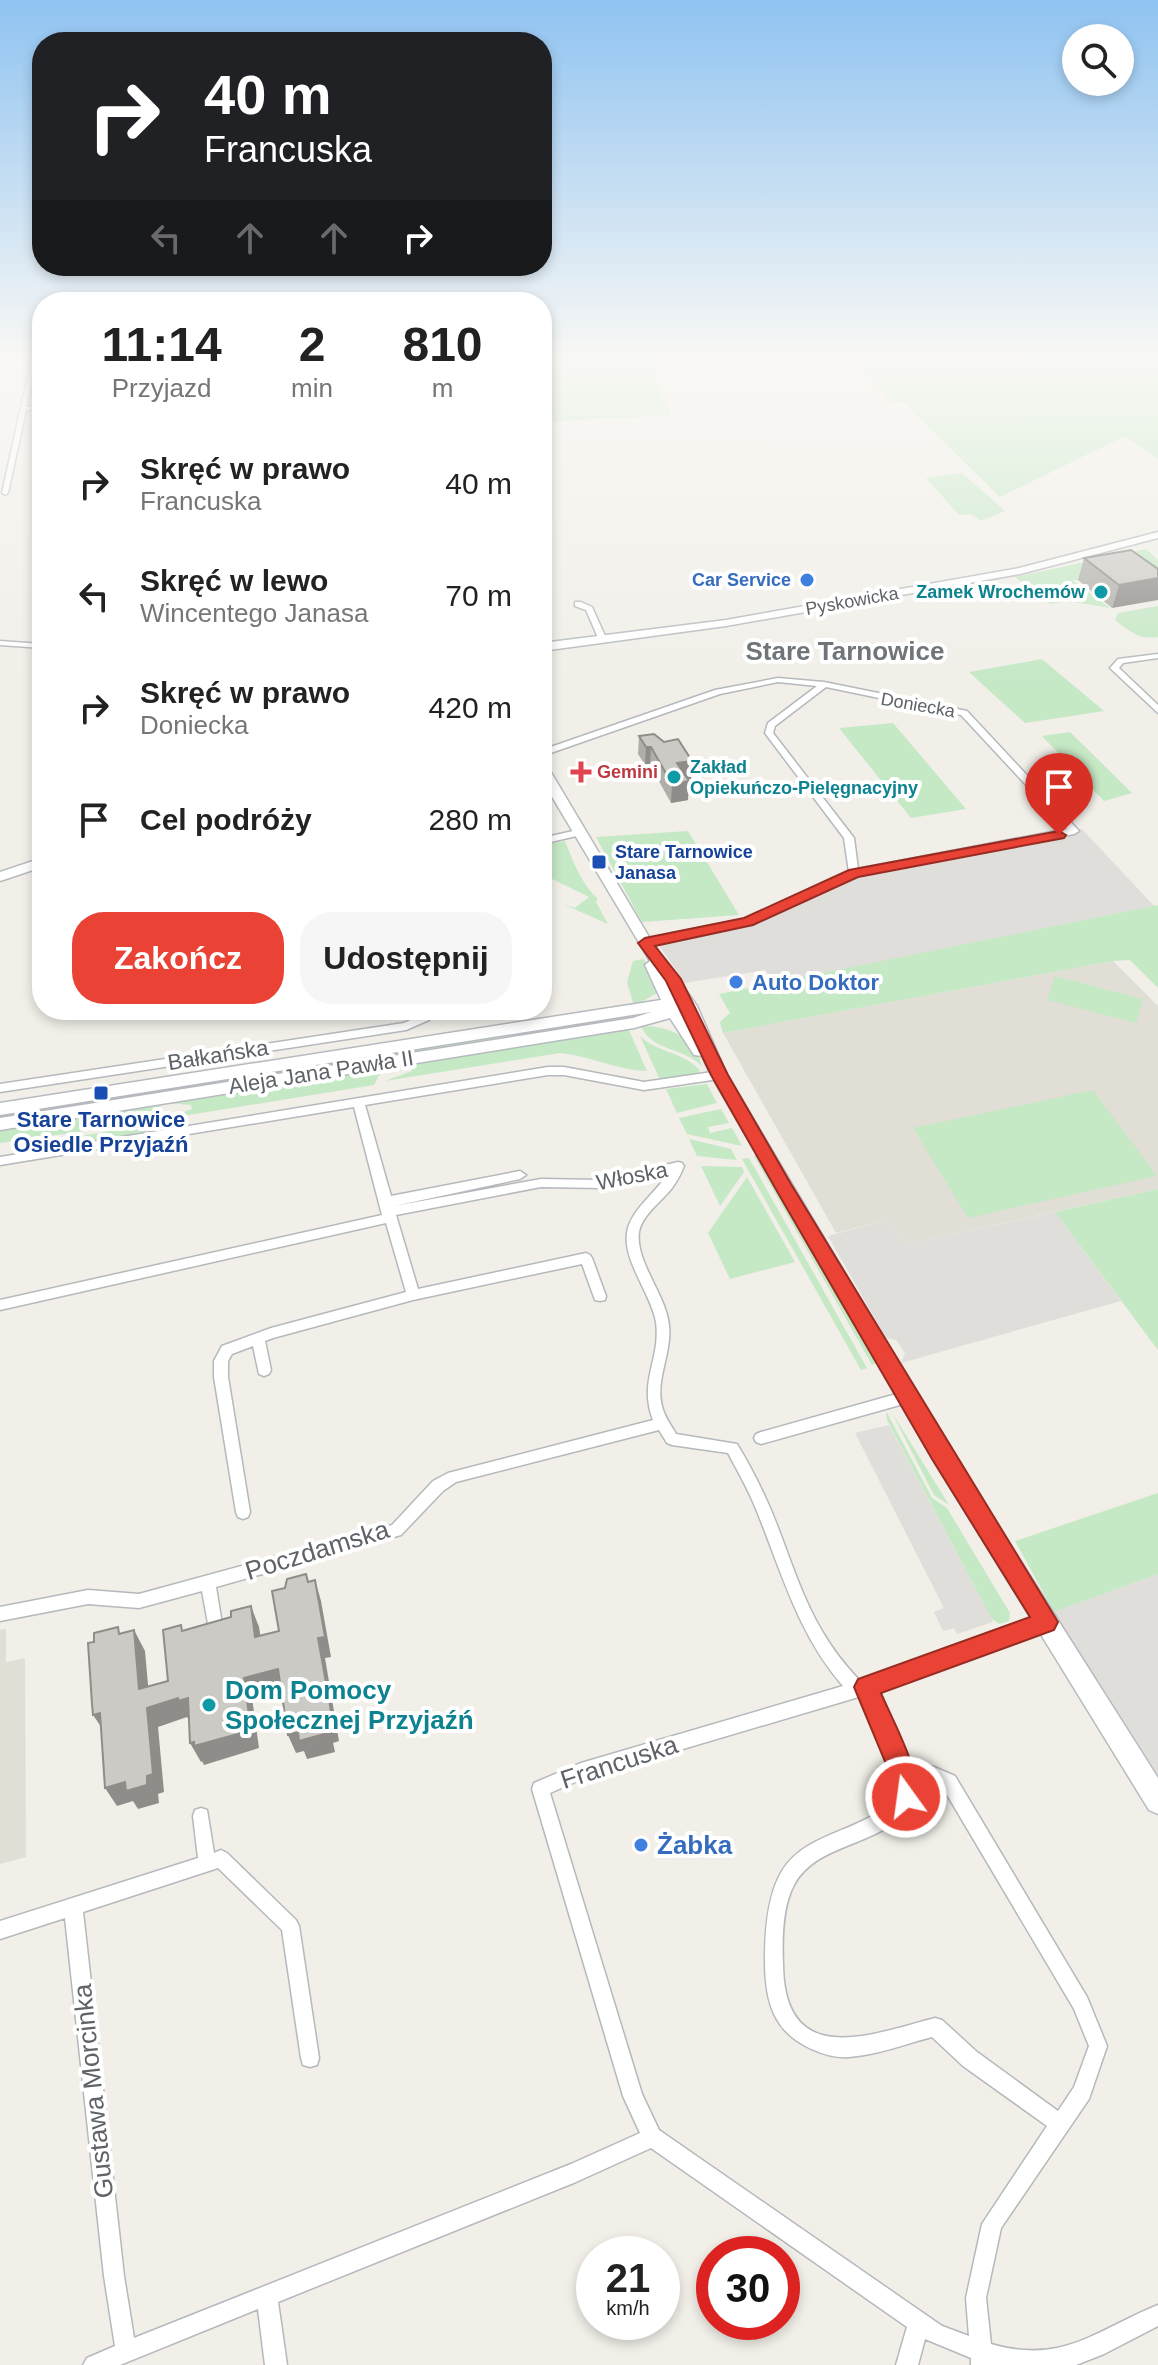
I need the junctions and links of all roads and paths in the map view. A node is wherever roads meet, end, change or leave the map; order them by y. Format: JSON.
{"nodes":[{"id":1,"x":10,"y":467,"type":"edge"},
{"id":2,"x":5,"y":493,"type":"dead end"},
{"id":3,"x":1158,"y":535,"type":"edge"},
{"id":4,"x":578,"y":604,"type":"dead end"},
{"id":5,"x":602,"y":638,"type":"junction"},
{"id":6,"x":0,"y":643,"type":"edge"},
{"id":7,"x":32,"y":645,"type":"edge"},
{"id":8,"x":552,"y":646,"type":"edge"},
{"id":9,"x":1158,"y":656,"type":"edge"},
{"id":10,"x":824,"y":684,"type":"junction"},
{"id":11,"x":1158,"y":710,"type":"edge"},
{"id":12,"x":552,"y":750,"type":"edge"},
{"id":13,"x":552,"y":785,"type":"edge"},
{"id":14,"x":582,"y":832,"type":"junction"},
{"id":15,"x":552,"y":839,"type":"edge"},
{"id":16,"x":32,"y":866,"type":"edge"},
{"id":17,"x":854,"y":873,"type":"junction"},
{"id":18,"x":0,"y":877,"type":"edge"},
{"id":19,"x":645,"y":943,"type":"junction"},
{"id":20,"x":663,"y":988,"type":"junction"},
{"id":21,"x":678,"y":1007,"type":"junction"},
{"id":22,"x":642,"y":1015,"type":"junction"},
{"id":23,"x":419,"y":1020,"type":"edge"},
{"id":24,"x":691,"y":1039,"type":"junction"},
{"id":25,"x":719,"y":1075,"type":"junction"},
{"id":26,"x":0,"y":1088,"type":"edge"},
{"id":27,"x":358,"y":1102,"type":"junction"},
{"id":28,"x":0,"y":1109,"type":"edge"},
{"id":29,"x":0,"y":1124,"type":"edge"},
{"id":30,"x":0,"y":1161,"type":"edge"},
{"id":31,"x":520,"y":1175,"type":"dead end"},
{"id":32,"x":387,"y":1210,"type":"junction"},
{"id":33,"x":413,"y":1295,"type":"junction"},
{"id":34,"x":600,"y":1296,"type":"dead end"},
{"id":35,"x":0,"y":1305,"type":"edge"},
{"id":36,"x":258,"y":1338,"type":"junction"},
{"id":37,"x":264,"y":1370,"type":"dead end"},
{"id":38,"x":907,"y":1397,"type":"junction"},
{"id":39,"x":661,"y":1424,"type":"junction"},
{"id":40,"x":761,"y":1438,"type":"dead end"},
{"id":41,"x":243,"y":1512,"type":"dead end"},
{"id":42,"x":208,"y":1582,"type":"junction"},
{"id":43,"x":0,"y":1614,"type":"edge"},
{"id":44,"x":1046,"y":1622,"type":"junction"},
{"id":45,"x":214,"y":1624,"type":"edge"},
{"id":46,"x":862,"y":1688,"type":"junction"},
{"id":47,"x":901,"y":1771,"type":"junction"},
{"id":48,"x":1158,"y":1801,"type":"edge"},
{"id":49,"x":201,"y":1816,"type":"dead end"},
{"id":50,"x":207,"y":1864,"type":"junction"},
{"id":51,"x":73,"y":1906,"type":"junction"},
{"id":52,"x":0,"y":1930,"type":"edge"},
{"id":53,"x":310,"y":2058,"type":"dead end"},
{"id":54,"x":1060,"y":2124,"type":"junction"},
{"id":55,"x":652,"y":2137,"type":"junction"},
{"id":56,"x":267,"y":2295,"type":"junction"},
{"id":57,"x":1158,"y":2315,"type":"edge"},
{"id":58,"x":919,"y":2322,"type":"junction"},
{"id":59,"x":126,"y":2351,"type":"junction"},
{"id":60,"x":981,"y":2358,"type":"edge"},
{"id":61,"x":94,"y":2365,"type":"edge"},
{"id":62,"x":276,"y":2365,"type":"edge"},
{"id":63,"x":907,"y":2365,"type":"edge"}],
"edges":[{"from":1,"to":2,"type":"street"},
{"from":3,"to":5,"type":"street","name":"Pyskowicka"},
{"from":4,"to":5,"type":"street"},
{"from":5,"to":8,"type":"street","name":"Pyskowicka"},
{"from":6,"to":7,"type":"street"},
{"from":9,"to":11,"type":"street"},
{"from":10,"to":12,"type":"street","name":"Doniecka"},
{"from":10,"to":17,"type":"street"},
{"from":10,"to":17,"type":"street","name":"Doniecka"},
{"from":13,"to":14,"type":"street"},
{"from":14,"to":15,"type":"street"},
{"from":14,"to":19,"type":"street"},
{"from":16,"to":18,"type":"street"},
{"from":17,"to":19,"type":"street","name":"Doniecka"},
{"from":19,"to":20,"type":"street"},
{"from":19,"to":21,"type":"street"},
{"from":20,"to":21,"type":"street"},
{"from":20,"to":22,"type":"street"},
{"from":21,"to":22,"type":"street","name":"Aleja Jana Pawła II"},
{"from":21,"to":24,"type":"street"},
{"from":21,"to":25,"type":"street"},
{"from":22,"to":24,"type":"street","name":"Aleja Jana Pawła II"},
{"from":22,"to":28,"type":"street","name":"Aleja Jana Pawła II"},
{"from":22,"to":29,"type":"street","name":"Aleja Jana Pawła II"},
{"from":23,"to":26,"type":"street","name":"Bałkańska"},
{"from":24,"to":25,"type":"street"},
{"from":25,"to":27,"type":"street"},
{"from":25,"to":38,"type":"street"},
{"from":27,"to":30,"type":"street"},
{"from":27,"to":32,"type":"street"},
{"from":31,"to":32,"type":"street","name":"Włoska"},
{"from":32,"to":33,"type":"street"},
{"from":32,"to":35,"type":"street","name":"Włoska"},
{"from":32,"to":39,"type":"street","name":"Włoska"},
{"from":33,"to":34,"type":"street"},
{"from":33,"to":36,"type":"street"},
{"from":36,"to":37,"type":"street"},
{"from":36,"to":41,"type":"street"},
{"from":38,"to":40,"type":"street"},
{"from":38,"to":44,"type":"street"},
{"from":39,"to":42,"type":"street","name":"Poczdamska"},
{"from":39,"to":46,"type":"street"},
{"from":42,"to":43,"type":"street","name":"Poczdamska"},
{"from":42,"to":45,"type":"street"},
{"from":44,"to":46,"type":"street","name":"Francuska"},
{"from":44,"to":48,"type":"street"},
{"from":46,"to":47,"type":"street"},
{"from":46,"to":55,"type":"street","name":"Francuska"},
{"from":47,"to":54,"type":"street"},
{"from":47,"to":54,"type":"street"},
{"from":49,"to":50,"type":"street"},
{"from":50,"to":51,"type":"street"},
{"from":50,"to":53,"type":"street"},
{"from":51,"to":52,"type":"street"},
{"from":51,"to":59,"type":"street","name":"Gustawa Morcinka"},
{"from":54,"to":60,"type":"street"},
{"from":55,"to":56,"type":"street"},
{"from":55,"to":58,"type":"street"},
{"from":56,"to":59,"type":"street"},
{"from":56,"to":62,"type":"street"},
{"from":57,"to":60,"type":"street"},
{"from":58,"to":60,"type":"street"},
{"from":58,"to":63,"type":"street"},
{"from":59,"to":61,"type":"street"}]}
